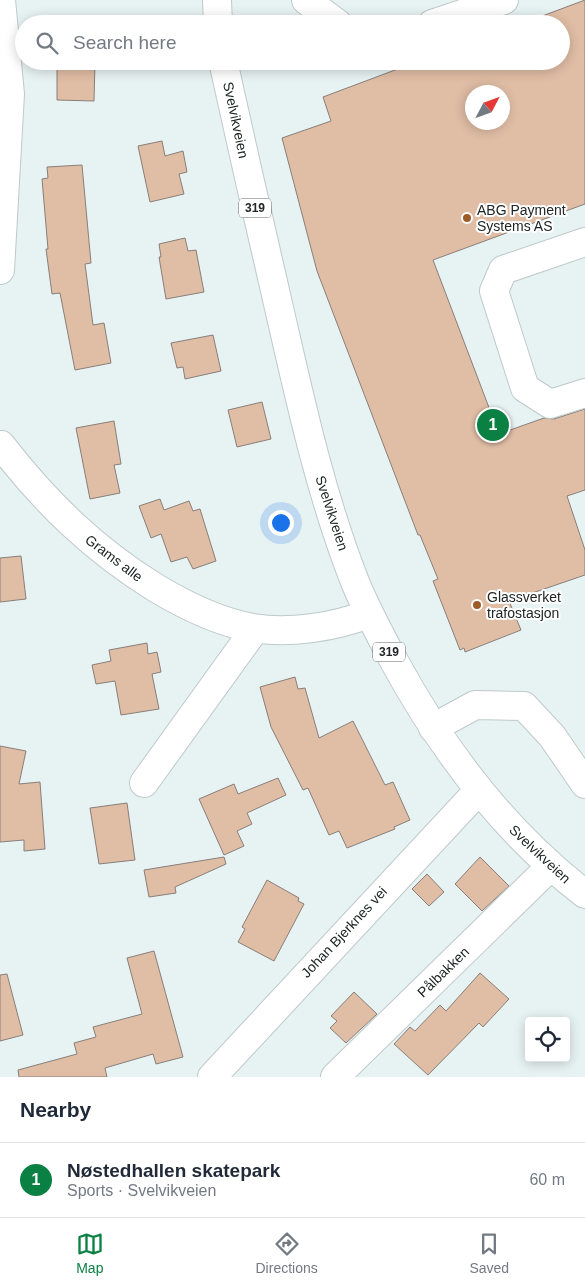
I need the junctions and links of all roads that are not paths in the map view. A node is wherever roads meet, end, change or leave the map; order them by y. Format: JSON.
{"nodes":[{"id":1,"x":1,"y":0,"type":"edge"},
{"id":2,"x":217,"y":0,"type":"edge"},
{"id":3,"x":306,"y":0,"type":"edge"},
{"id":4,"x":504,"y":0,"type":"edge"},
{"id":5,"x":218,"y":15,"type":"edge"},
{"id":6,"x":326,"y":15,"type":"edge"},
{"id":7,"x":459,"y":15,"type":"edge"},
{"id":8,"x":225,"y":70,"type":"edge"},
{"id":9,"x":585,"y":242,"type":"edge"},
{"id":10,"x":0,"y":270,"type":"edge"},
{"id":11,"x":585,"y":394,"type":"edge"},
{"id":12,"x":0,"y":443,"type":"edge"},
{"id":13,"x":368,"y":614,"type":"junction"},
{"id":14,"x":255,"y":629,"type":"junction"},
{"id":15,"x":433,"y":728,"type":"junction"},
{"id":16,"x":144,"y":783,"type":"dead end"},
{"id":17,"x":585,"y":784,"type":"edge"},
{"id":18,"x":478,"y":790,"type":"junction"},
{"id":19,"x":550,"y":867,"type":"junction"},
{"id":20,"x":585,"y":894,"type":"edge"},
{"id":21,"x":212,"y":1077,"type":"edge"},
{"id":22,"x":335,"y":1077,"type":"edge"}],
"edges":[{"from":1,"to":10,"type":"street"},
{"from":2,"to":5,"type":"street"},
{"from":3,"to":6,"type":"street"},
{"from":4,"to":7,"type":"street"},
{"from":8,"to":13,"type":"street","name":"Svelvikveien","number":"319"},
{"from":9,"to":11,"type":"street"},
{"from":12,"to":14,"type":"street","name":"Grams alle"},
{"from":13,"to":14,"type":"street","name":"Grams alle"},
{"from":13,"to":15,"type":"street","name":"Svelvikveien","number":"319"},
{"from":14,"to":16,"type":"street"},
{"from":15,"to":17,"type":"street"},
{"from":15,"to":18,"type":"street","name":"Svelvikveien","number":"319"},
{"from":18,"to":19,"type":"street","name":"Svelvikveien","number":"319"},
{"from":18,"to":21,"type":"street","name":"Johan Bjerknes vei"},
{"from":19,"to":20,"type":"street","name":"Svelvikveien","number":"319"},
{"from":19,"to":22,"type":"street","name":"Pålbakken"}]}
